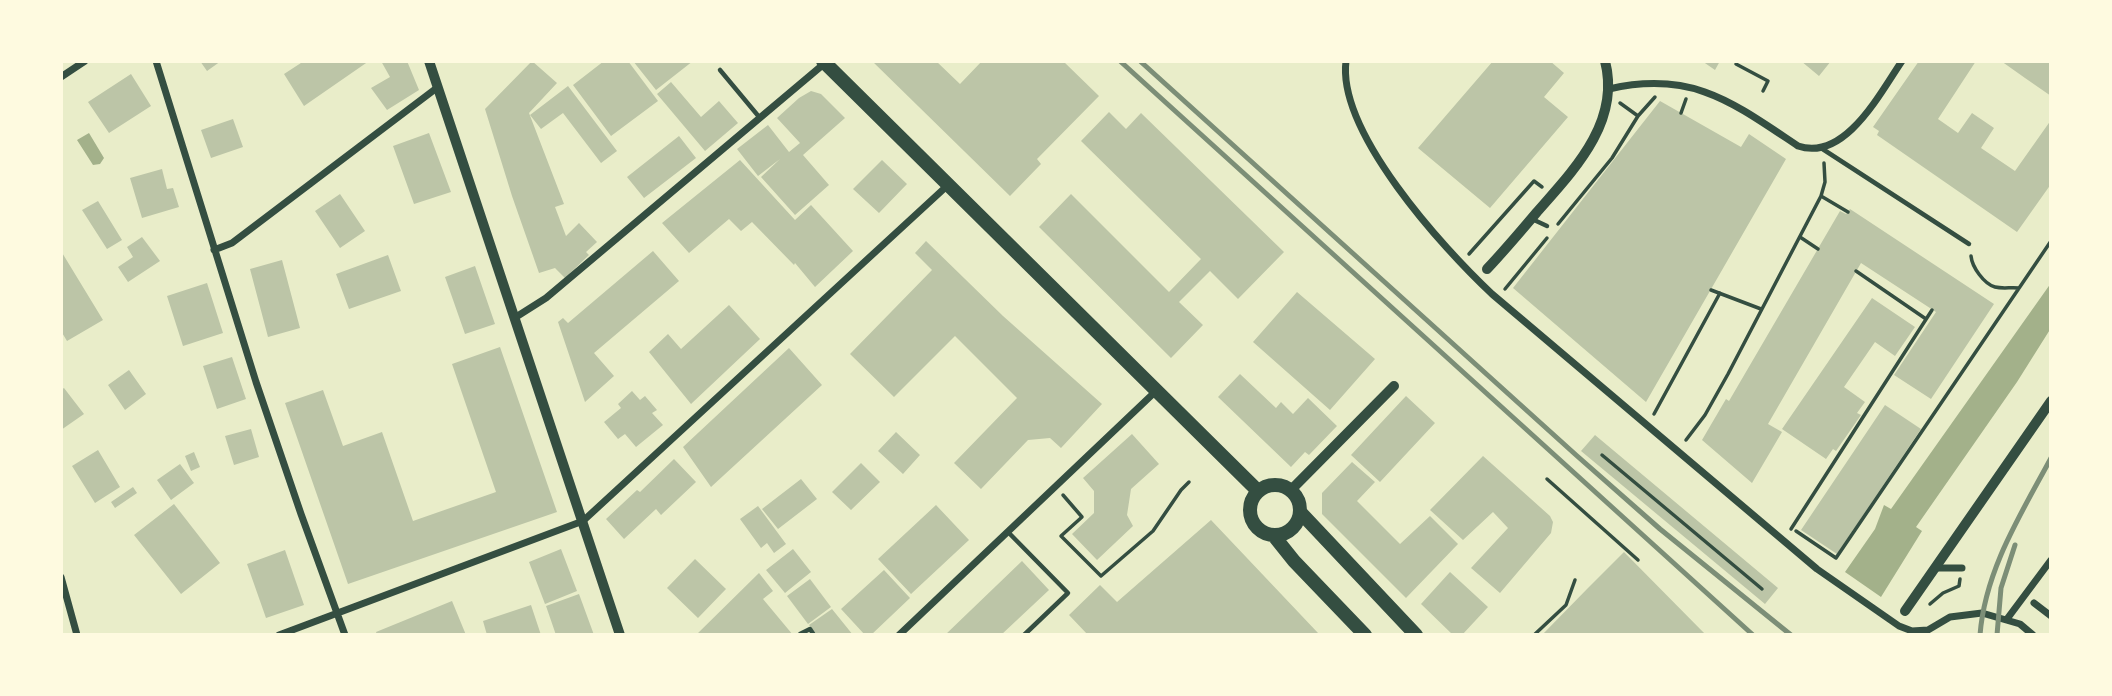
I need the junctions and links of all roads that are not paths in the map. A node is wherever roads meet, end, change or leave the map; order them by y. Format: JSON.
{"nodes":[{"id":1,"x":85,"y":61,"type":"edge"},
{"id":2,"x":156,"y":61,"type":"edge"},
{"id":3,"x":429,"y":61,"type":"edge"},
{"id":4,"x":1346,"y":61,"type":"edge"},
{"id":5,"x":1605,"y":61,"type":"edge"},
{"id":6,"x":1902,"y":61,"type":"edge"},
{"id":7,"x":824,"y":62,"type":"edge"},
{"id":8,"x":720,"y":70,"type":"dead end"},
{"id":9,"x":61,"y":77,"type":"edge"},
{"id":10,"x":438,"y":87,"type":"junction"},
{"id":11,"x":1609,"y":89,"type":"junction"},
{"id":12,"x":760,"y":118,"type":"junction"},
{"id":13,"x":1821,"y":148,"type":"junction"},
{"id":14,"x":948,"y":185,"type":"junction"},
{"id":15,"x":1531,"y":219,"type":"junction"},
{"id":16,"x":1548,"y":226,"type":"dead end"},
{"id":17,"x":1969,"y":244,"type":"road end"},
{"id":18,"x":215,"y":250,"type":"junction"},
{"id":19,"x":1488,"y":269,"type":"dead end"},
{"id":20,"x":516,"y":317,"type":"junction"},
{"id":21,"x":1394,"y":386,"type":"dead end"},
{"id":22,"x":1156,"y":391,"type":"junction"},
{"id":23,"x":2051,"y":401,"type":"edge"},
{"id":24,"x":1291,"y":490,"type":"junction"},
{"id":25,"x":1258,"y":491,"type":"junction"},
{"id":26,"x":1301,"y":513,"type":"junction"},
{"id":27,"x":583,"y":521,"type":"junction"},
{"id":28,"x":1008,"y":531,"type":"junction"},
{"id":29,"x":1274,"y":536,"type":"junction"},
{"id":30,"x":2051,"y":560,"type":"edge"},
{"id":31,"x":1936,"y":568,"type":"junction"},
{"id":32,"x":1962,"y":568,"type":"dead end"},
{"id":33,"x":61,"y":578,"type":"edge"},
{"id":34,"x":2034,"y":603,"type":"dead end"},
{"id":35,"x":1905,"y":611,"type":"dead end"},
{"id":36,"x":338,"y":613,"type":"junction"},
{"id":37,"x":2051,"y":615,"type":"edge"},
{"id":38,"x":2007,"y":619,"type":"junction"},
{"id":39,"x":800,"y":634,"type":"edge"},
{"id":40,"x":77,"y":635,"type":"edge"},
{"id":41,"x":279,"y":635,"type":"edge"},
{"id":42,"x":345,"y":635,"type":"edge"},
{"id":43,"x":620,"y":635,"type":"edge"},
{"id":44,"x":814,"y":635,"type":"edge"},
{"id":45,"x":899,"y":635,"type":"edge"},
{"id":46,"x":1024,"y":635,"type":"edge"},
{"id":47,"x":1365,"y":635,"type":"edge"},
{"id":48,"x":1416,"y":635,"type":"edge"},
{"id":49,"x":2033,"y":635,"type":"edge"}],
"edges":[{"from":1,"to":9,"type":"street"},
{"from":2,"to":18,"type":"street"},
{"from":3,"to":10,"type":"street"},
{"from":4,"to":38,"type":"street"},
{"from":5,"to":11,"type":"street"},
{"from":6,"to":13,"type":"street"},
{"from":7,"to":12,"type":"street"},
{"from":7,"to":14,"type":"main road"},
{"from":8,"to":12,"type":"lane"},
{"from":10,"to":18,"type":"street"},
{"from":10,"to":20,"type":"street"},
{"from":11,"to":13,"type":"street"},
{"from":11,"to":15,"type":"street"},
{"from":12,"to":20,"type":"street"},
{"from":13,"to":17,"type":"lane"},
{"from":14,"to":22,"type":"main road"},
{"from":14,"to":27,"type":"street"},
{"from":15,"to":16,"type":"lane"},
{"from":15,"to":19,"type":"street"},
{"from":18,"to":36,"type":"street"},
{"from":20,"to":27,"type":"street"},
{"from":21,"to":24,"type":"street"},
{"from":22,"to":25,"type":"main road"},
{"from":22,"to":28,"type":"street"},
{"from":23,"to":31,"type":"street"},
{"from":24,"to":25,"type":"main road"},
{"from":24,"to":26,"type":"main road"},
{"from":25,"to":29,"type":"main road"},
{"from":26,"to":29,"type":"main road"},
{"from":26,"to":48,"type":"main road"},
{"from":27,"to":36,"type":"street"},
{"from":27,"to":43,"type":"street"},
{"from":28,"to":45,"type":"street"},
{"from":28,"to":46,"type":"lane"},
{"from":29,"to":47,"type":"main road"},
{"from":30,"to":38,"type":"street"},
{"from":31,"to":32,"type":"street"},
{"from":31,"to":35,"type":"street"},
{"from":33,"to":40,"type":"street"},
{"from":34,"to":37,"type":"street"},
{"from":36,"to":41,"type":"street"},
{"from":36,"to":42,"type":"street"},
{"from":38,"to":49,"type":"street"},
{"from":39,"to":44,"type":"lane"}]}
